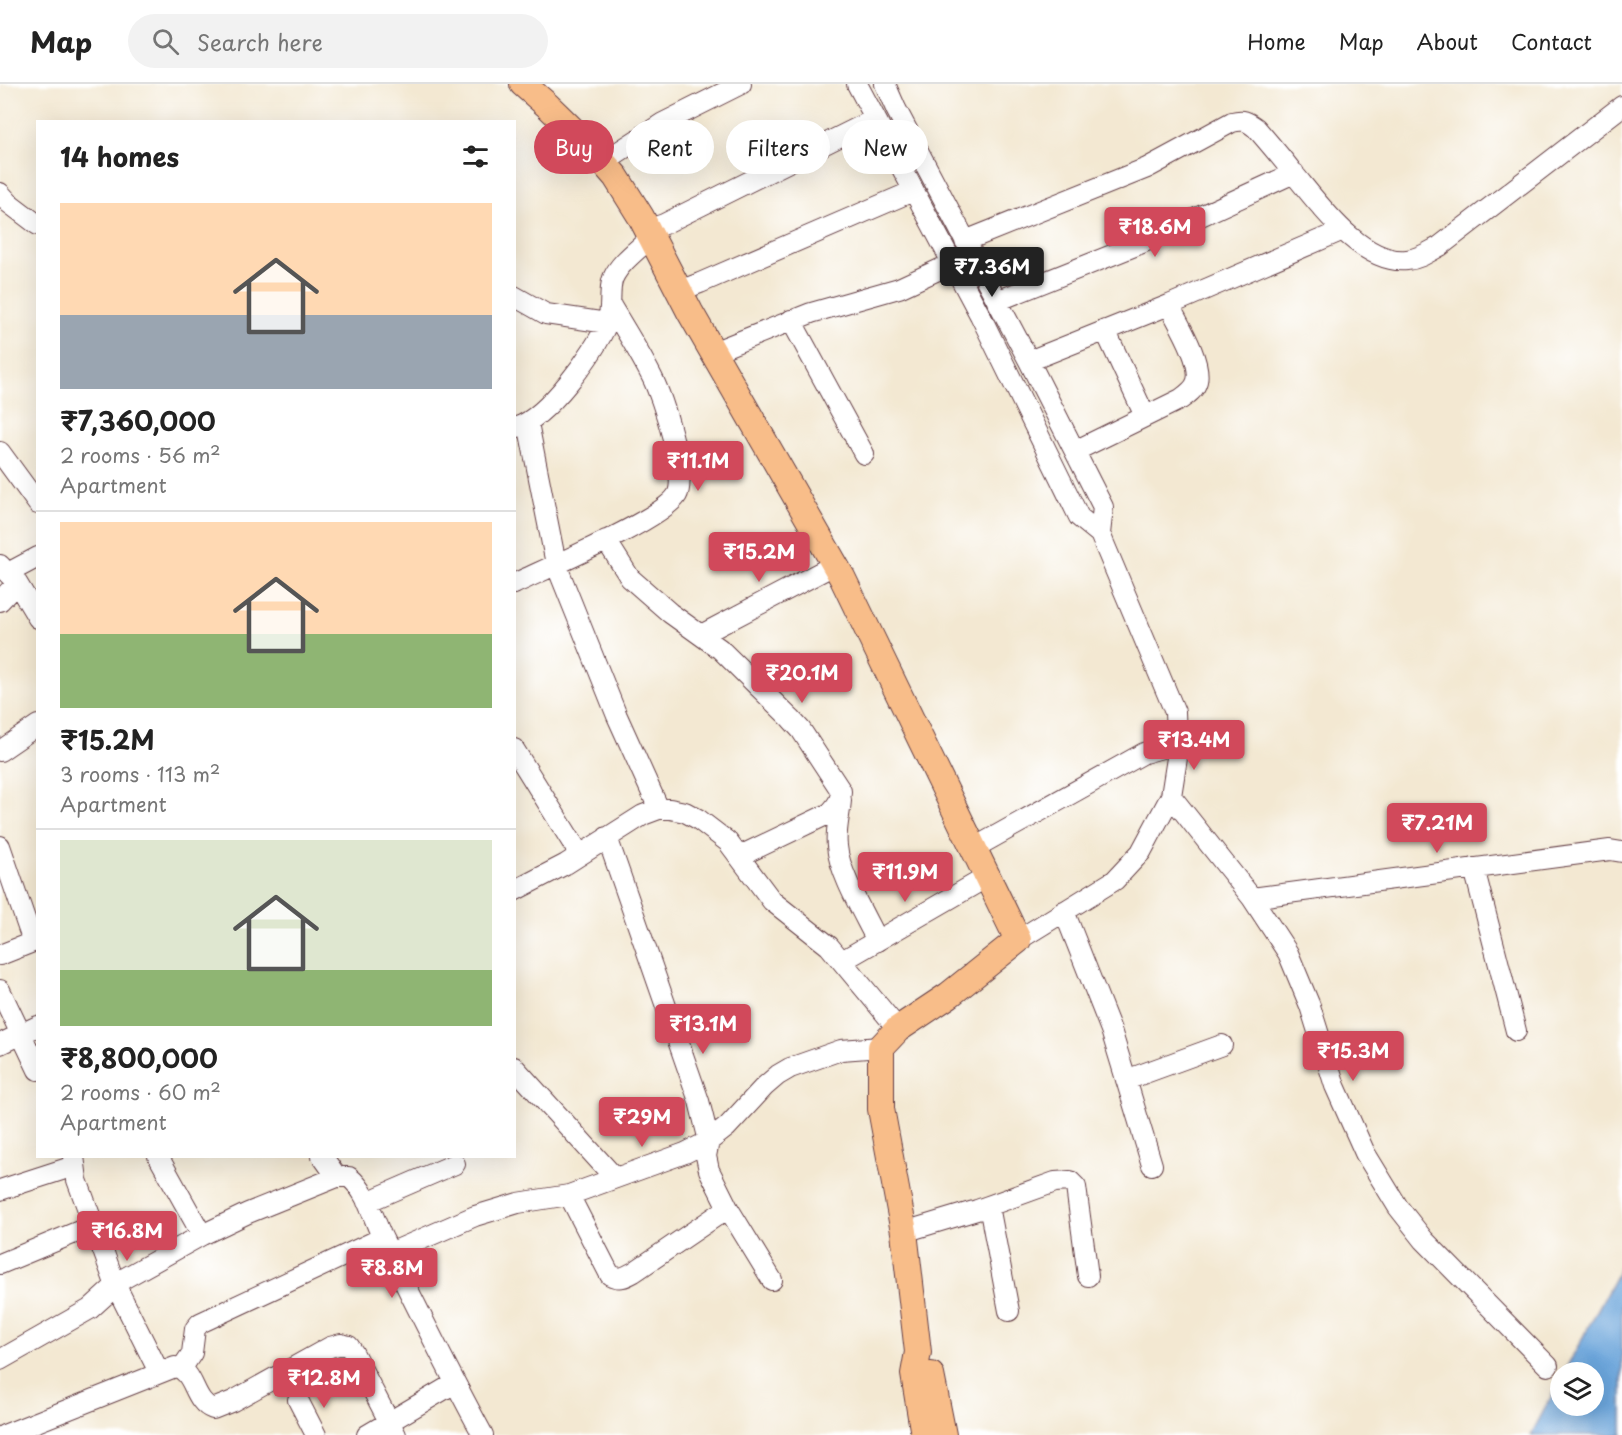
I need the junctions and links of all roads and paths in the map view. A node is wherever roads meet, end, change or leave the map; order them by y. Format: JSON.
{"nodes":[{"id":1,"x":523,"y":84,"type":"edge"},
{"id":2,"x":857,"y":84,"type":"edge"},
{"id":3,"x":885,"y":84,"type":"edge"},
{"id":4,"x":737,"y":85,"type":"edge"},
{"id":5,"x":1622,"y":106,"type":"edge"},
{"id":6,"x":875,"y":119,"type":"junction"},
{"id":7,"x":562,"y":120,"type":"edge"},
{"id":8,"x":614,"y":155,"type":"edge"},
{"id":9,"x":1294,"y":173,"type":"junction"},
{"id":10,"x":613,"y":174,"type":"edge"},
{"id":11,"x":913,"y":191,"type":"junction"},
{"id":12,"x":0,"y":192,"type":"edge"},
{"id":13,"x":36,"y":223,"type":"edge"},
{"id":14,"x":1343,"y":230,"type":"junction"},
{"id":15,"x":649,"y":234,"type":"junction"},
{"id":16,"x":965,"y":241,"type":"junction"},
{"id":17,"x":953,"y":263,"type":"junction"},
{"id":18,"x":679,"y":291,"type":"junction"},
{"id":19,"x":516,"y":297,"type":"edge"},
{"id":20,"x":997,"y":301,"type":"junction"},
{"id":21,"x":1169,"y":304,"type":"junction"},
{"id":22,"x":609,"y":315,"type":"junction"},
{"id":23,"x":791,"y":320,"type":"junction"},
{"id":24,"x":1105,"y":330,"type":"junction"},
{"id":25,"x":713,"y":352,"type":"junction"},
{"id":26,"x":1029,"y":361,"type":"junction"},
{"id":27,"x":1145,"y":416,"type":"junction"},
{"id":28,"x":521,"y":425,"type":"edge"},
{"id":29,"x":1075,"y":451,"type":"junction"},
{"id":30,"x":0,"y":452,"type":"edge"},
{"id":31,"x":864,"y":454,"type":"dead end"},
{"id":32,"x":36,"y":501,"type":"edge"},
{"id":33,"x":1100,"y":534,"type":"junction"},
{"id":34,"x":606,"y":540,"type":"junction"},
{"id":35,"x":36,"y":557,"type":"edge"},
{"id":36,"x":556,"y":564,"type":"junction"},
{"id":37,"x":834,"y":565,"type":"junction"},
{"id":38,"x":9,"y":574,"type":"edge"},
{"id":39,"x":516,"y":583,"type":"edge"},
{"id":40,"x":0,"y":601,"type":"edge"},
{"id":41,"x":36,"y":615,"type":"edge"},
{"id":42,"x":701,"y":635,"type":"junction"},
{"id":43,"x":36,"y":726,"type":"edge"},
{"id":44,"x":1176,"y":744,"type":"junction"},
{"id":45,"x":0,"y":751,"type":"edge"},
{"id":46,"x":516,"y":751,"type":"edge"},
{"id":47,"x":1171,"y":796,"type":"junction"},
{"id":48,"x":841,"y":797,"type":"junction"},
{"id":49,"x":659,"y":809,"type":"junction"},
{"id":50,"x":607,"y":837,"type":"junction"},
{"id":51,"x":0,"y":846,"type":"edge"},
{"id":52,"x":974,"y":848,"type":"junction"},
{"id":53,"x":1622,"y":852,"type":"edge"},
{"id":54,"x":580,"y":855,"type":"junction"},
{"id":55,"x":740,"y":856,"type":"junction"},
{"id":56,"x":1474,"y":868,"type":"junction"},
{"id":57,"x":987,"y":877,"type":"junction"},
{"id":58,"x":516,"y":890,"type":"edge"},
{"id":59,"x":1252,"y":898,"type":"junction"},
{"id":60,"x":1064,"y":911,"type":"junction"},
{"id":61,"x":1018,"y":940,"type":"junction"},
{"id":62,"x":35,"y":941,"type":"edge"},
{"id":63,"x":877,"y":941,"type":"junction"},
{"id":64,"x":0,"y":955,"type":"edge"},
{"id":65,"x":842,"y":961,"type":"junction"},
{"id":66,"x":0,"y":990,"type":"edge"},
{"id":67,"x":29,"y":1030,"type":"edge"},
{"id":68,"x":1516,"y":1031,"type":"dead end"},
{"id":69,"x":889,"y":1038,"type":"junction"},
{"id":70,"x":0,"y":1044,"type":"edge"},
{"id":71,"x":1222,"y":1045,"type":"dead end"},
{"id":72,"x":36,"y":1061,"type":"edge"},
{"id":73,"x":516,"y":1070,"type":"edge"},
{"id":74,"x":1126,"y":1080,"type":"junction"},
{"id":75,"x":709,"y":1141,"type":"junction"},
{"id":76,"x":159,"y":1158,"type":"edge"},
{"id":77,"x":323,"y":1158,"type":"edge"},
{"id":78,"x":74,"y":1161,"type":"edge"},
{"id":79,"x":455,"y":1164,"type":"dead end"},
{"id":80,"x":1152,"y":1165,"type":"dead end"},
{"id":81,"x":337,"y":1177,"type":"junction"},
{"id":82,"x":615,"y":1178,"type":"junction"},
{"id":83,"x":0,"y":1190,"type":"edge"},
{"id":84,"x":569,"y":1195,"type":"junction"},
{"id":85,"x":367,"y":1202,"type":"junction"},
{"id":86,"x":989,"y":1206,"type":"junction"},
{"id":87,"x":728,"y":1208,"type":"junction"},
{"id":88,"x":94,"y":1225,"type":"junction"},
{"id":89,"x":904,"y":1232,"type":"junction"},
{"id":90,"x":202,"y":1235,"type":"junction"},
{"id":91,"x":386,"y":1245,"type":"junction"},
{"id":92,"x":0,"y":1263,"type":"edge"},
{"id":93,"x":1088,"y":1276,"type":"dead end"},
{"id":94,"x":772,"y":1280,"type":"dead end"},
{"id":95,"x":116,"y":1286,"type":"junction"},
{"id":96,"x":1009,"y":1311,"type":"dead end"},
{"id":97,"x":918,"y":1352,"type":"junction"},
{"id":98,"x":0,"y":1360,"type":"edge"},
{"id":99,"x":1548,"y":1366,"type":"dead end"},
{"id":100,"x":182,"y":1368,"type":"junction"},
{"id":101,"x":159,"y":1372,"type":"junction"},
{"id":102,"x":455,"y":1383,"type":"junction"},
{"id":103,"x":298,"y":1400,"type":"dead end"},
{"id":104,"x":392,"y":1428,"type":"edge"},
{"id":105,"x":4,"y":1435,"type":"edge"},
{"id":106,"x":316,"y":1435,"type":"edge"},
{"id":107,"x":367,"y":1435,"type":"edge"},
{"id":108,"x":483,"y":1435,"type":"edge"},
{"id":109,"x":924,"y":1435,"type":"edge"},
{"id":110,"x":943,"y":1435,"type":"edge"}],
"edges":[{"from":1,"to":7,"type":"main road"},
{"from":2,"to":6,"type":"street"},
{"from":3,"to":16,"type":"street"},
{"from":4,"to":8,"type":"street"},
{"from":5,"to":14,"type":"street"},
{"from":6,"to":11,"type":"street"},
{"from":6,"to":15,"type":"street"},
{"from":9,"to":14,"type":"street"},
{"from":9,"to":16,"type":"street"},
{"from":9,"to":20,"type":"street"},
{"from":10,"to":15,"type":"main road"},
{"from":11,"to":17,"type":"street"},
{"from":11,"to":18,"type":"street"},
{"from":12,"to":13,"type":"street"},
{"from":14,"to":21,"type":"street"},
{"from":15,"to":18,"type":"main road"},
{"from":15,"to":22,"type":"street"},
{"from":16,"to":20,"type":"street"},
{"from":17,"to":23,"type":"street"},
{"from":17,"to":33,"type":"street"},
{"from":18,"to":25,"type":"main road"},
{"from":19,"to":22,"type":"street"},
{"from":20,"to":26,"type":"street"},
{"from":21,"to":24,"type":"street"},
{"from":21,"to":27,"type":"street"},
{"from":22,"to":28,"type":"street"},
{"from":22,"to":34,"type":"street"},
{"from":23,"to":25,"type":"street"},
{"from":23,"to":31,"type":"street"},
{"from":24,"to":26,"type":"street"},
{"from":24,"to":27,"type":"street"},
{"from":25,"to":37,"type":"main road"},
{"from":26,"to":29,"type":"street"},
{"from":27,"to":29,"type":"street"},
{"from":28,"to":36,"type":"street"},
{"from":29,"to":33,"type":"street"},
{"from":30,"to":32,"type":"street"},
{"from":33,"to":44,"type":"street"},
{"from":34,"to":36,"type":"street"},
{"from":34,"to":42,"type":"street"},
{"from":35,"to":38,"type":"street"},
{"from":36,"to":39,"type":"street"},
{"from":36,"to":49,"type":"street"},
{"from":37,"to":42,"type":"street"},
{"from":37,"to":52,"type":"main road"},
{"from":38,"to":40,"type":"street"},
{"from":38,"to":41,"type":"street"},
{"from":42,"to":48,"type":"street"},
{"from":43,"to":45,"type":"street"},
{"from":44,"to":47,"type":"street"},
{"from":44,"to":52,"type":"street"},
{"from":46,"to":54,"type":"street"},
{"from":47,"to":59,"type":"street"},
{"from":47,"to":60,"type":"street"},
{"from":48,"to":55,"type":"street"},
{"from":48,"to":63,"type":"street"},
{"from":49,"to":50,"type":"street"},
{"from":49,"to":55,"type":"street"},
{"from":50,"to":54,"type":"street"},
{"from":50,"to":75,"type":"street"},
{"from":51,"to":62,"type":"street"},
{"from":52,"to":57,"type":"main road"},
{"from":53,"to":56,"type":"street"},
{"from":54,"to":58,"type":"street"},
{"from":55,"to":65,"type":"street"},
{"from":56,"to":59,"type":"street"},
{"from":56,"to":68,"type":"street"},
{"from":57,"to":61,"type":"main road"},
{"from":57,"to":63,"type":"street"},
{"from":59,"to":99,"type":"street"},
{"from":60,"to":61,"type":"street"},
{"from":60,"to":74,"type":"street"},
{"from":61,"to":69,"type":"main road"},
{"from":62,"to":64,"type":"street"},
{"from":63,"to":65,"type":"street"},
{"from":65,"to":69,"type":"street"},
{"from":66,"to":67,"type":"street"},
{"from":67,"to":70,"type":"street"},
{"from":67,"to":72,"type":"street"},
{"from":69,"to":75,"type":"street"},
{"from":69,"to":89,"type":"main road"},
{"from":71,"to":74,"type":"street"},
{"from":73,"to":82,"type":"street"},
{"from":74,"to":80,"type":"street"},
{"from":75,"to":82,"type":"street"},
{"from":75,"to":87,"type":"street"},
{"from":76,"to":90,"type":"street"},
{"from":77,"to":81,"type":"street"},
{"from":78,"to":83,"type":"street"},
{"from":78,"to":88,"type":"street"},
{"from":79,"to":85,"type":"street"},
{"from":81,"to":85,"type":"street"},
{"from":81,"to":90,"type":"street"},
{"from":82,"to":84,"type":"street"},
{"from":84,"to":87,"type":"street"},
{"from":84,"to":91,"type":"street"},
{"from":85,"to":91,"type":"street"},
{"from":86,"to":89,"type":"street"},
{"from":86,"to":93,"type":"street"},
{"from":86,"to":96,"type":"street"},
{"from":87,"to":94,"type":"street"},
{"from":88,"to":92,"type":"street"},
{"from":88,"to":95,"type":"street"},
{"from":89,"to":97,"type":"main road"},
{"from":90,"to":95,"type":"street"},
{"from":91,"to":100,"type":"street"},
{"from":91,"to":102,"type":"street"},
{"from":95,"to":98,"type":"street"},
{"from":95,"to":101,"type":"street"},
{"from":97,"to":109,"type":"main road"},
{"from":97,"to":110,"type":"main road"},
{"from":100,"to":101,"type":"street"},
{"from":100,"to":104,"type":"street"},
{"from":101,"to":105,"type":"street"},
{"from":102,"to":104,"type":"street"},
{"from":102,"to":108,"type":"street"},
{"from":103,"to":106,"type":"street"},
{"from":104,"to":107,"type":"street"}]}
